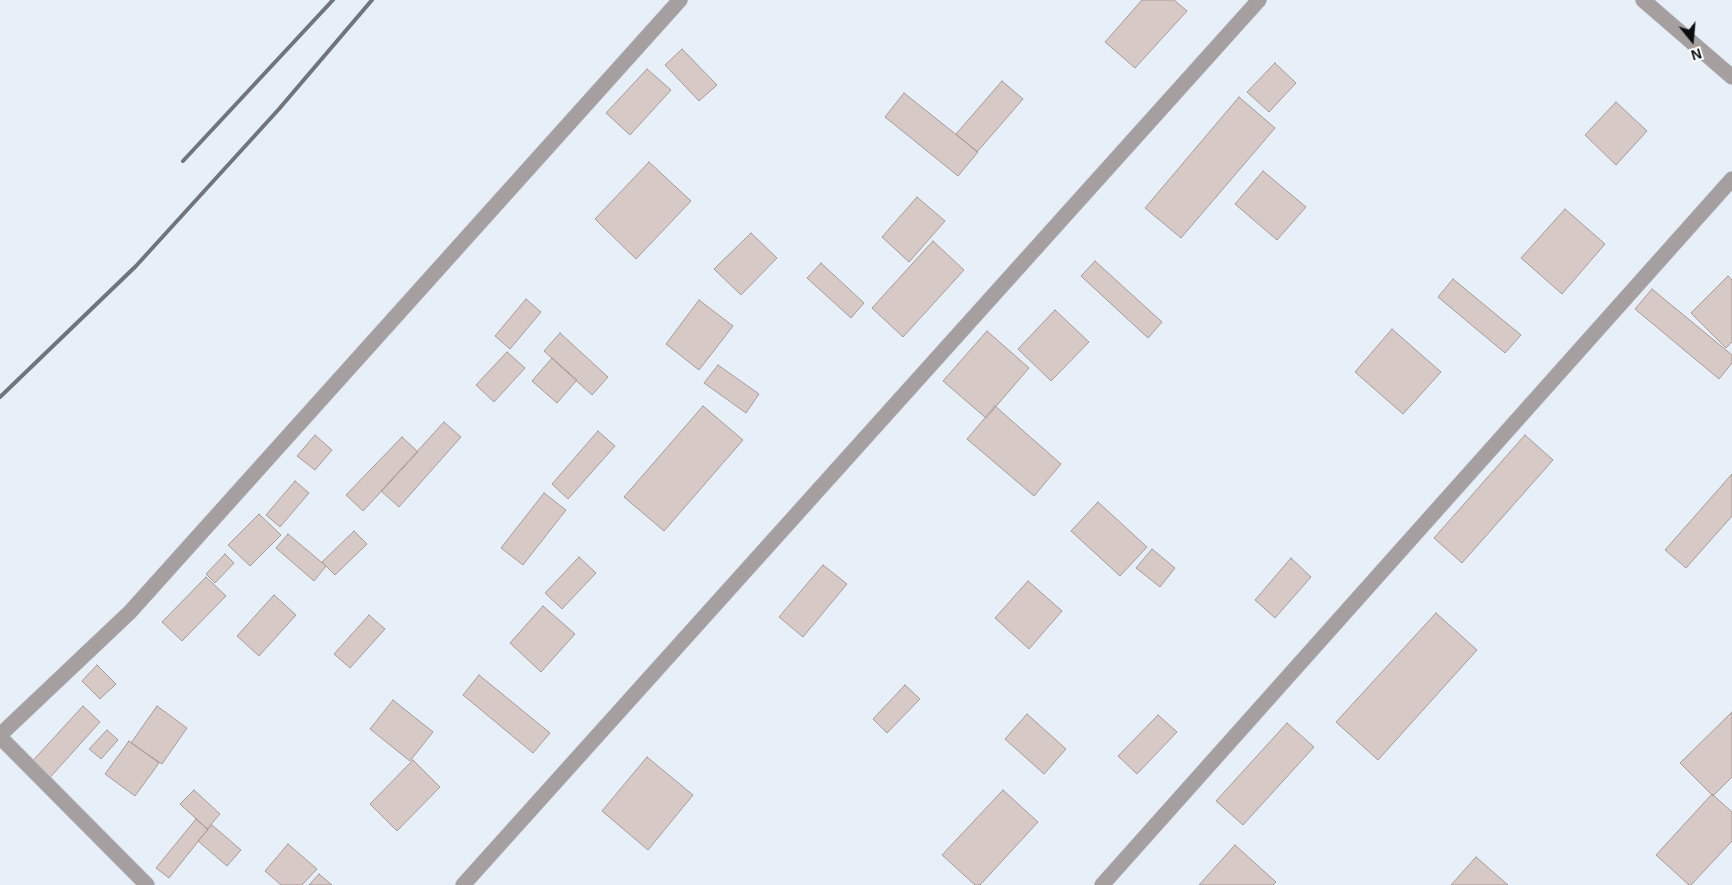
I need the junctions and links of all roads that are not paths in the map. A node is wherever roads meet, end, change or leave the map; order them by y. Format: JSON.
{"nodes":[{"id":1,"x":680,"y":0,"type":"edge"},
{"id":2,"x":1259,"y":0,"type":"edge"},
{"id":3,"x":1643,"y":0,"type":"edge"},
{"id":4,"x":1732,"y":77,"type":"edge"},
{"id":5,"x":1732,"y":179,"type":"edge"},
{"id":6,"x":0,"y":736,"type":"edge"},
{"id":7,"x":147,"y":885,"type":"edge"},
{"id":8,"x":463,"y":885,"type":"edge"},
{"id":9,"x":1102,"y":885,"type":"edge"}],
"edges":[{"from":1,"to":6,"type":"street"},
{"from":2,"to":8,"type":"street"},
{"from":3,"to":4,"type":"street"},
{"from":5,"to":9,"type":"street"},
{"from":6,"to":7,"type":"street"}]}
